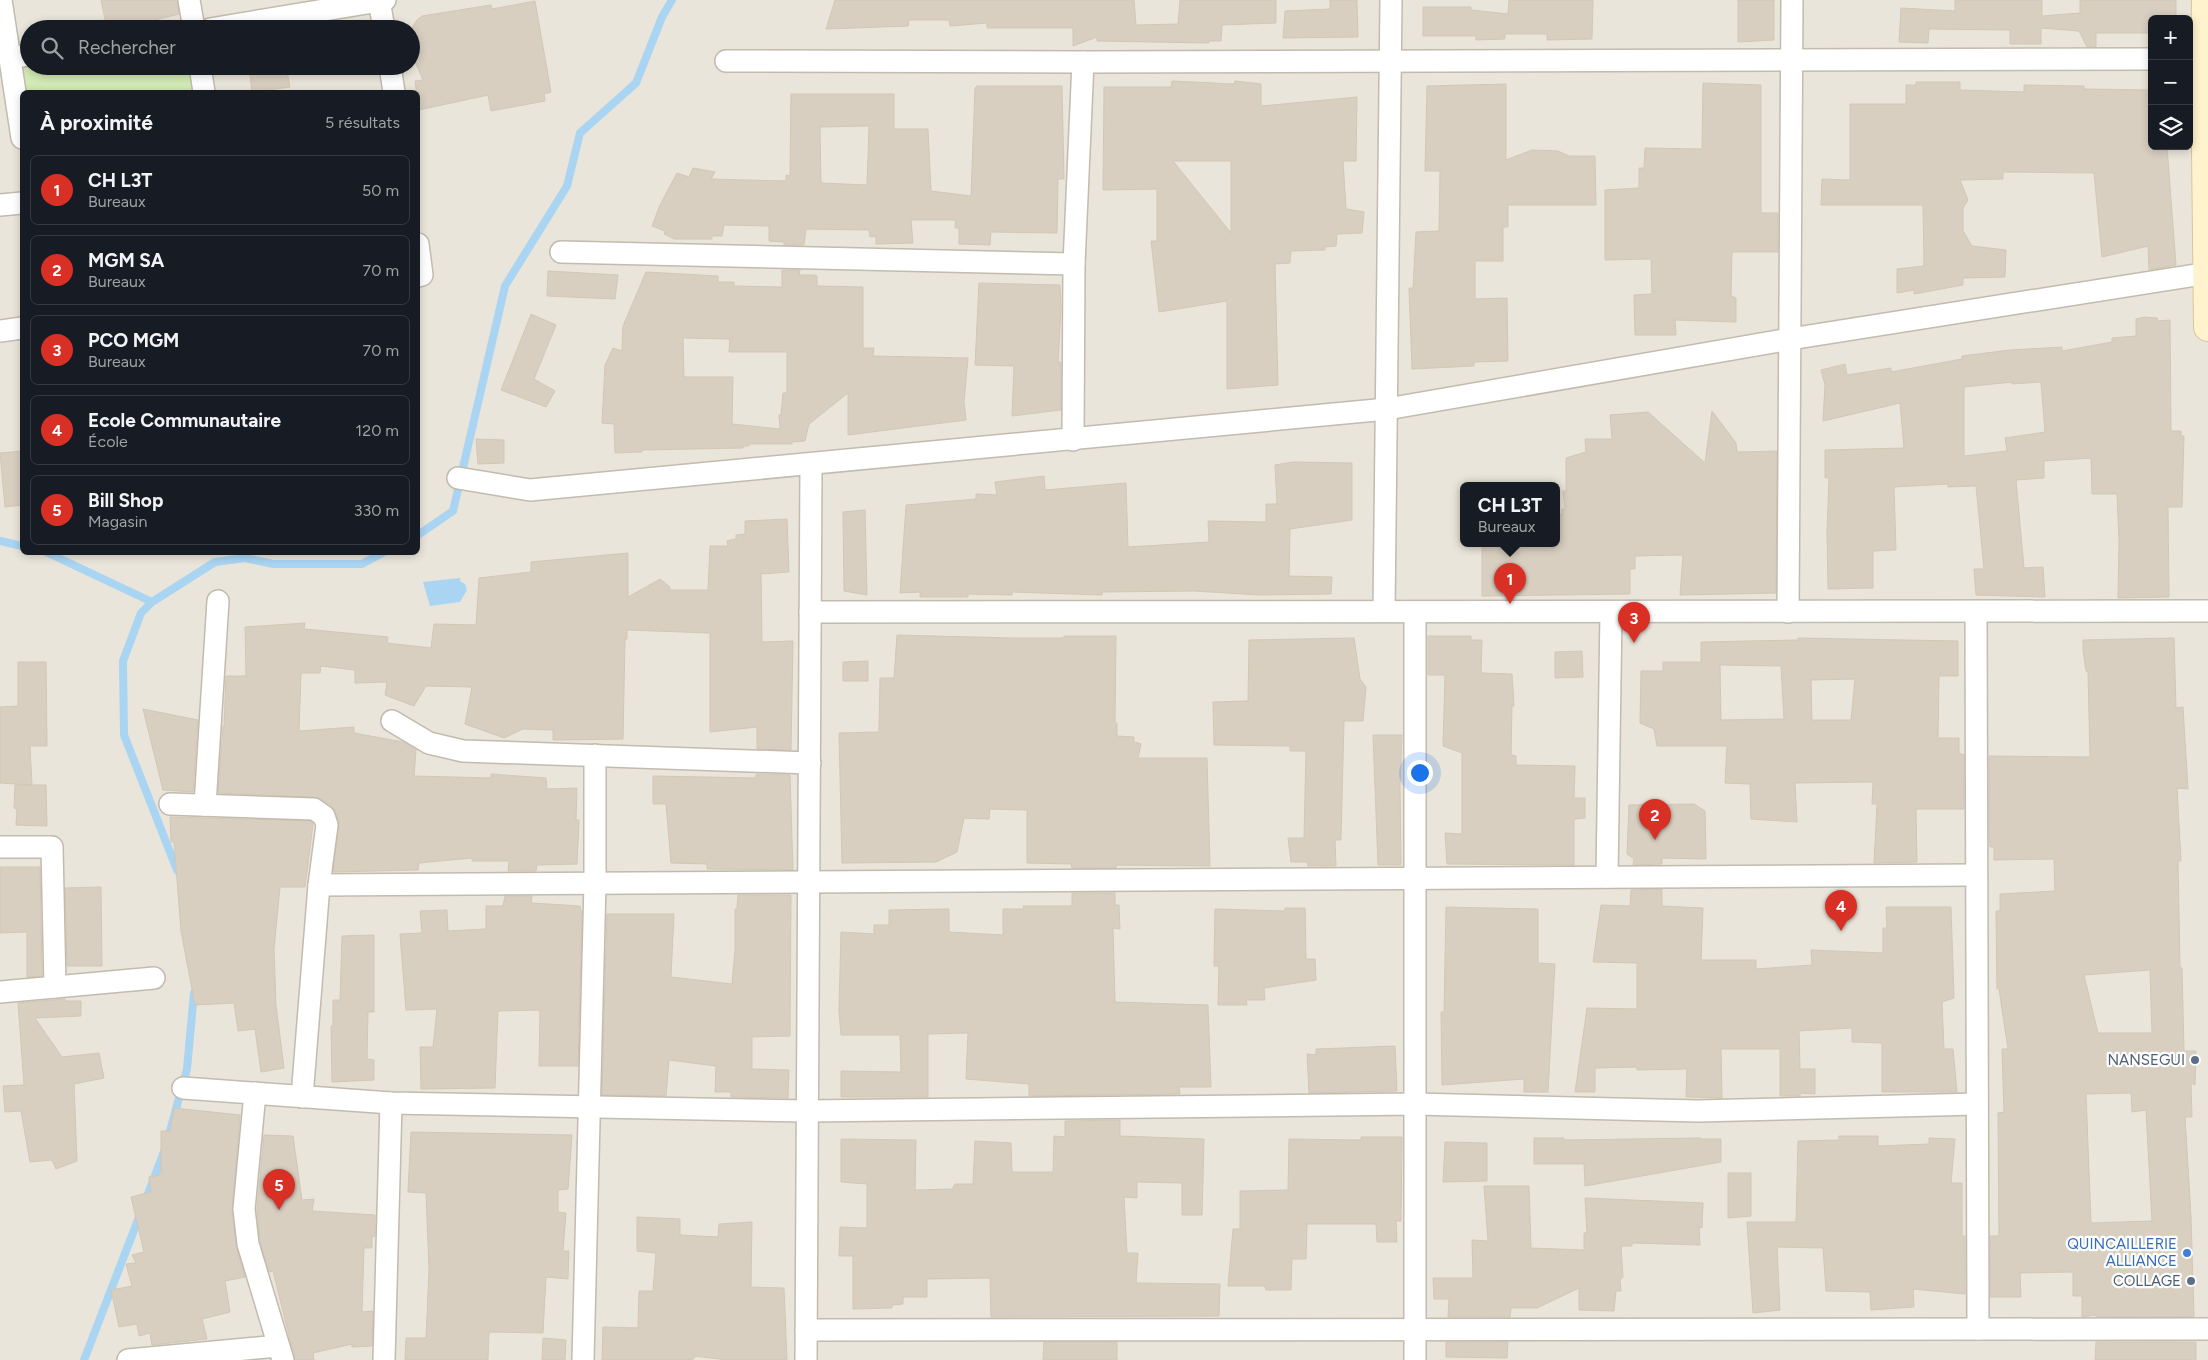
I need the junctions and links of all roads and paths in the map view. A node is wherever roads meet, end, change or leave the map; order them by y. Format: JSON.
{"nodes":[{"id":1,"x":0,"y":0,"type":"edge"},
{"id":2,"x":189,"y":0,"type":"edge"},
{"id":3,"x":381,"y":0,"type":"edge"},
{"id":4,"x":1391,"y":0,"type":"edge"},
{"id":5,"x":1792,"y":0,"type":"edge"},
{"id":6,"x":2206,"y":0,"type":"edge"},
{"id":7,"x":192,"y":20,"type":"edge"},
{"id":8,"x":263,"y":20,"type":"edge"},
{"id":9,"x":383,"y":20,"type":"edge"},
{"id":10,"x":20,"y":57,"type":"edge"},
{"id":11,"x":2148,"y":59,"type":"edge"},
{"id":12,"x":2201,"y":59,"type":"edge"},
{"id":13,"x":1792,"y":60,"type":"junction"},
{"id":14,"x":726,"y":61,"type":"dead end"},
{"id":15,"x":1390,"y":61,"type":"junction"},
{"id":16,"x":1083,"y":62,"type":"junction"},
{"id":17,"x":20,"y":75,"type":"edge"},
{"id":18,"x":201,"y":75,"type":"edge"},
{"id":19,"x":391,"y":75,"type":"edge"},
{"id":20,"x":21,"y":90,"type":"edge"},
{"id":21,"x":204,"y":90,"type":"edge"},
{"id":22,"x":394,"y":90,"type":"edge"},
{"id":23,"x":20,"y":202,"type":"edge"},
{"id":24,"x":0,"y":206,"type":"edge"},
{"id":25,"x":561,"y":252,"type":"dead end"},
{"id":26,"x":420,"y":260,"type":"edge"},
{"id":27,"x":1074,"y":264,"type":"junction"},
{"id":28,"x":2208,"y":273,"type":"edge"},
{"id":29,"x":420,"y":276,"type":"edge"},
{"id":30,"x":2208,"y":327,"type":"edge"},
{"id":31,"x":20,"y":328,"type":"edge"},
{"id":32,"x":0,"y":332,"type":"edge"},
{"id":33,"x":1790,"y":339,"type":"junction"},
{"id":34,"x":1386,"y":409,"type":"junction"},
{"id":35,"x":1073,"y":440,"type":"junction"},
{"id":36,"x":811,"y":465,"type":"junction"},
{"id":37,"x":458,"y":478,"type":"dead end"},
{"id":38,"x":218,"y":601,"type":"dead end"},
{"id":39,"x":1384,"y":611,"type":"junction"},
{"id":40,"x":2208,"y":611,"type":"edge"},
{"id":41,"x":810,"y":612,"type":"junction"},
{"id":42,"x":1415,"y":612,"type":"junction"},
{"id":43,"x":1611,"y":612,"type":"junction"},
{"id":44,"x":1788,"y":612,"type":"junction"},
{"id":45,"x":1976,"y":612,"type":"junction"},
{"id":46,"x":392,"y":720,"type":"dead end"},
{"id":47,"x":595,"y":755,"type":"junction"},
{"id":48,"x":810,"y":763,"type":"junction"},
{"id":49,"x":170,"y":804,"type":"dead end"},
{"id":50,"x":205,"y":805,"type":"junction"},
{"id":51,"x":0,"y":847,"type":"edge"},
{"id":52,"x":1976,"y":875,"type":"junction"},
{"id":53,"x":1608,"y":877,"type":"junction"},
{"id":54,"x":1415,"y":878,"type":"junction"},
{"id":55,"x":809,"y":882,"type":"junction"},
{"id":56,"x":595,"y":883,"type":"junction"},
{"id":57,"x":319,"y":885,"type":"junction"},
{"id":58,"x":154,"y":978,"type":"dead end"},
{"id":59,"x":55,"y":987,"type":"junction"},
{"id":60,"x":0,"y":992,"type":"edge"},
{"id":61,"x":183,"y":1088,"type":"dead end"},
{"id":62,"x":256,"y":1093,"type":"junction"},
{"id":63,"x":302,"y":1097,"type":"junction"},
{"id":64,"x":391,"y":1103,"type":"junction"},
{"id":65,"x":1415,"y":1104,"type":"junction"},
{"id":66,"x":1977,"y":1104,"type":"junction"},
{"id":67,"x":590,"y":1108,"type":"junction"},
{"id":68,"x":808,"y":1111,"type":"junction"},
{"id":69,"x":1978,"y":1329,"type":"junction"},
{"id":70,"x":2208,"y":1329,"type":"edge"},
{"id":71,"x":806,"y":1330,"type":"junction"},
{"id":72,"x":1415,"y":1330,"type":"junction"},
{"id":73,"x":281,"y":1353,"type":"edge"},
{"id":74,"x":128,"y":1360,"type":"edge"},
{"id":75,"x":384,"y":1360,"type":"edge"},
{"id":76,"x":583,"y":1360,"type":"edge"},
{"id":77,"x":806,"y":1360,"type":"edge"},
{"id":78,"x":1415,"y":1360,"type":"edge"}],
"edges":[{"from":1,"to":10,"type":"street"},
{"from":2,"to":7,"type":"street"},
{"from":3,"to":8,"type":"street"},
{"from":3,"to":9,"type":"street"},
{"from":4,"to":15,"type":"street"},
{"from":5,"to":13,"type":"street"},
{"from":6,"to":12,"type":"street"},
{"from":11,"to":13,"type":"street"},
{"from":12,"to":28,"type":"street"},
{"from":13,"to":15,"type":"street"},
{"from":13,"to":33,"type":"street"},
{"from":14,"to":16,"type":"street"},
{"from":15,"to":16,"type":"street"},
{"from":15,"to":34,"type":"street"},
{"from":16,"to":27,"type":"street"},
{"from":17,"to":20,"type":"street"},
{"from":18,"to":21,"type":"street"},
{"from":19,"to":22,"type":"street"},
{"from":23,"to":24,"type":"street"},
{"from":25,"to":27,"type":"street"},
{"from":26,"to":29,"type":"street"},
{"from":27,"to":35,"type":"street"},
{"from":28,"to":30,"type":"street"},
{"from":28,"to":33,"type":"street"},
{"from":31,"to":32,"type":"street"},
{"from":33,"to":34,"type":"street"},
{"from":33,"to":44,"type":"street"},
{"from":34,"to":35,"type":"street"},
{"from":34,"to":39,"type":"street"},
{"from":35,"to":36,"type":"street"},
{"from":36,"to":37,"type":"street"},
{"from":36,"to":41,"type":"street"},
{"from":38,"to":50,"type":"street"},
{"from":39,"to":41,"type":"street"},
{"from":39,"to":42,"type":"street"},
{"from":40,"to":45,"type":"street"},
{"from":41,"to":48,"type":"street"},
{"from":42,"to":43,"type":"street"},
{"from":42,"to":54,"type":"street"},
{"from":43,"to":44,"type":"street"},
{"from":43,"to":53,"type":"street"},
{"from":44,"to":45,"type":"street"},
{"from":45,"to":52,"type":"street"},
{"from":46,"to":47,"type":"street"},
{"from":47,"to":48,"type":"street"},
{"from":47,"to":56,"type":"street"},
{"from":48,"to":55,"type":"street"},
{"from":49,"to":50,"type":"street"},
{"from":50,"to":57,"type":"street"},
{"from":51,"to":59,"type":"street"},
{"from":52,"to":53,"type":"street"},
{"from":52,"to":66,"type":"street"},
{"from":53,"to":54,"type":"street"},
{"from":54,"to":55,"type":"street"},
{"from":54,"to":65,"type":"street"},
{"from":55,"to":56,"type":"street"},
{"from":55,"to":68,"type":"street"},
{"from":56,"to":57,"type":"street"},
{"from":56,"to":67,"type":"street"},
{"from":57,"to":63,"type":"street"},
{"from":58,"to":59,"type":"street"},
{"from":59,"to":60,"type":"street"},
{"from":61,"to":62,"type":"street"},
{"from":62,"to":63,"type":"street"},
{"from":62,"to":73,"type":"street"},
{"from":63,"to":64,"type":"street"},
{"from":64,"to":67,"type":"street"},
{"from":64,"to":75,"type":"street"},
{"from":65,"to":66,"type":"street"},
{"from":65,"to":68,"type":"street"},
{"from":65,"to":72,"type":"street"},
{"from":66,"to":69,"type":"street"},
{"from":67,"to":68,"type":"street"},
{"from":67,"to":76,"type":"street"},
{"from":68,"to":71,"type":"street"},
{"from":69,"to":70,"type":"street"},
{"from":69,"to":72,"type":"street"},
{"from":71,"to":72,"type":"street"},
{"from":71,"to":77,"type":"street"},
{"from":72,"to":78,"type":"street"},
{"from":73,"to":74,"type":"street"}]}
